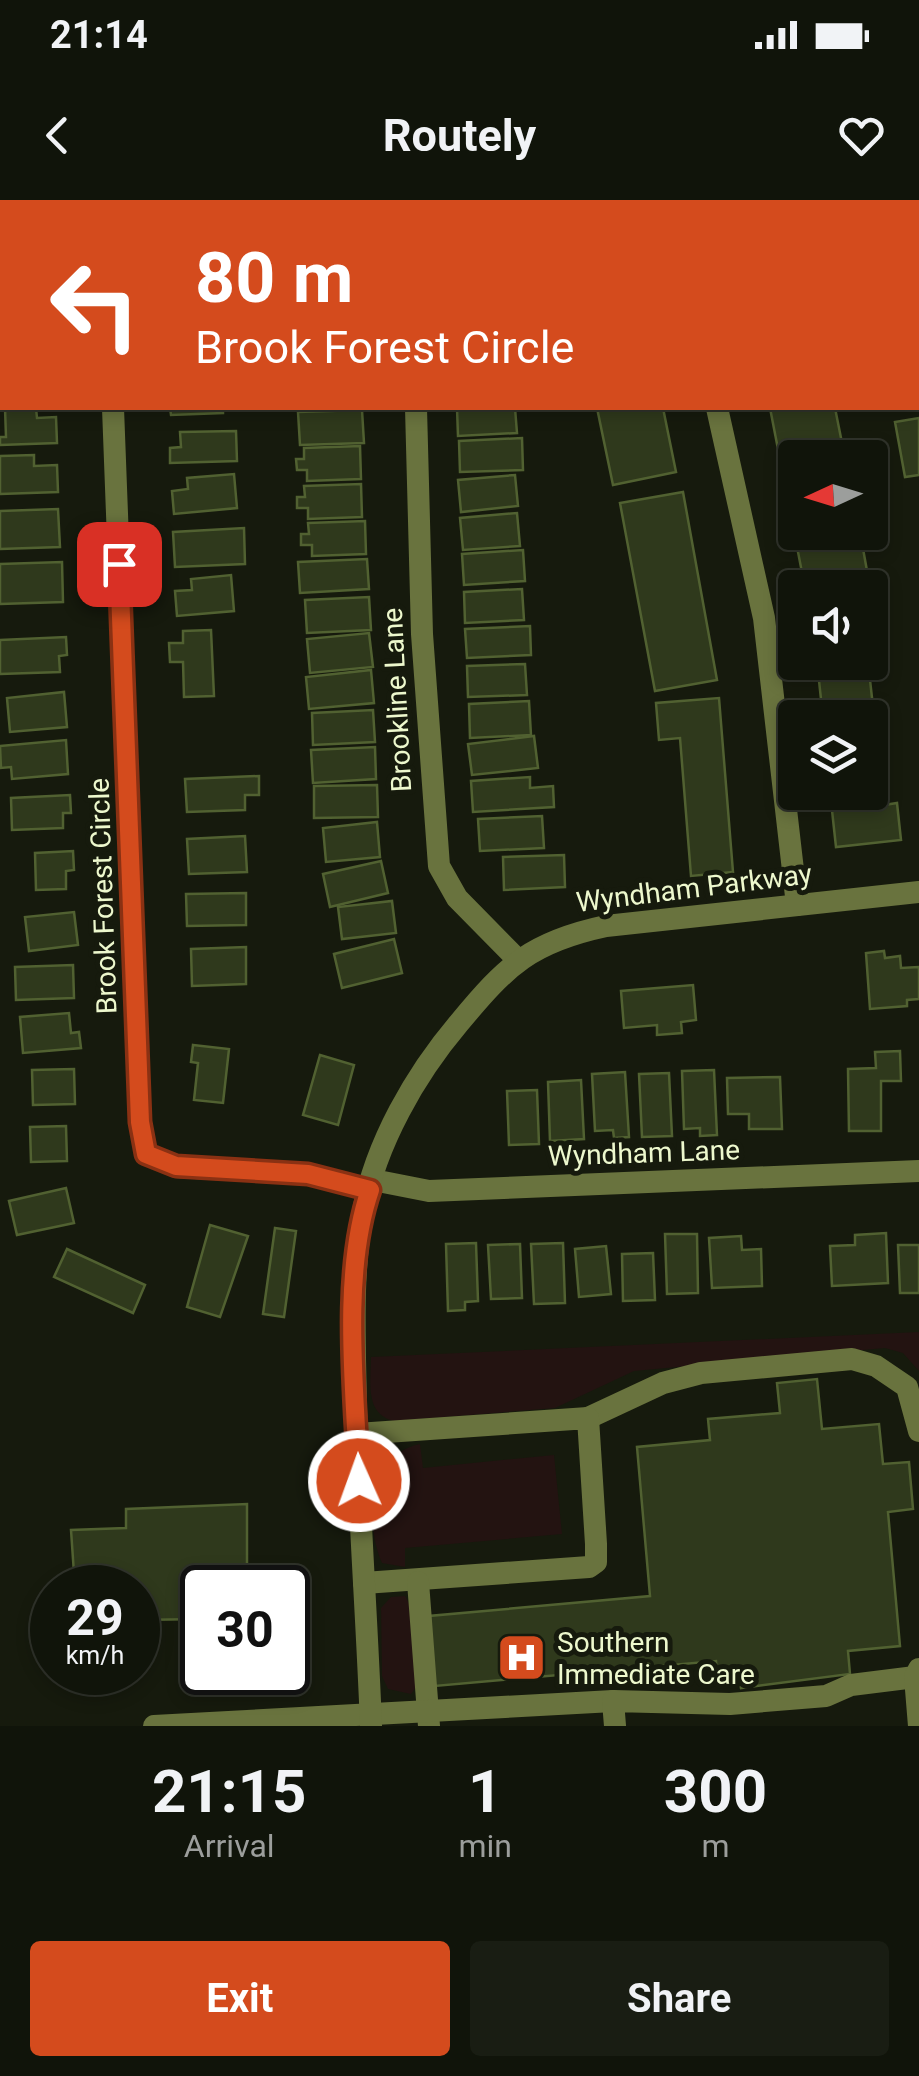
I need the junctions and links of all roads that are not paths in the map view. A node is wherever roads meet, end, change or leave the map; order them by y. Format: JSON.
{"nodes":[{"id":1,"x":113,"y":410,"type":"edge"},
{"id":2,"x":416,"y":410,"type":"edge"},
{"id":3,"x":717,"y":410,"type":"edge"},
{"id":4,"x":919,"y":892,"type":"edge"},
{"id":5,"x":797,"y":906,"type":"junction"},
{"id":6,"x":518,"y":960,"type":"junction"},
{"id":7,"x":919,"y":1171,"type":"edge"},
{"id":8,"x":372,"y":1185,"type":"junction"},
{"id":9,"x":588,"y":1418,"type":"junction"},
{"id":10,"x":919,"y":1431,"type":"edge"},
{"id":11,"x":357,"y":1434,"type":"junction"},
{"id":12,"x":418,"y":1582,"type":"junction"},
{"id":13,"x":364,"y":1583,"type":"junction"},
{"id":14,"x":917,"y":1673,"type":"edge"},
{"id":15,"x":613,"y":1701,"type":"junction"},
{"id":16,"x":549,"y":1715,"type":"edge"},
{"id":17,"x":488,"y":1716,"type":"edge"},
{"id":18,"x":428,"y":1717,"type":"edge"},
{"id":19,"x":370,"y":1719,"type":"edge"},
{"id":20,"x":154,"y":1726,"type":"edge"},
{"id":21,"x":615,"y":1726,"type":"edge"},
{"id":22,"x":919,"y":1726,"type":"edge"}],
"edges":[{"from":1,"to":8,"type":"street","name":"Brook Forest Circle"},
{"from":2,"to":6,"type":"street","name":"Brookline Lane"},
{"from":3,"to":5,"type":"street"},
{"from":4,"to":5,"type":"street","name":"Wyndham Parkway"},
{"from":5,"to":6,"type":"street","name":"Wyndham Parkway"},
{"from":6,"to":8,"type":"street","name":"Wyndham Parkway"},
{"from":7,"to":8,"type":"street","name":"Wyndham Lane"},
{"from":8,"to":11,"type":"street","name":"Wyndham Parkway"},
{"from":9,"to":10,"type":"street"},
{"from":9,"to":11,"type":"street"},
{"from":9,"to":12,"type":"street"},
{"from":11,"to":13,"type":"street","name":"Wyndham Parkway"},
{"from":12,"to":13,"type":"street"},
{"from":12,"to":18,"type":"street"},
{"from":13,"to":19,"type":"street","name":"Wyndham Parkway"},
{"from":14,"to":15,"type":"street"},
{"from":14,"to":22,"type":"street"},
{"from":15,"to":16,"type":"street"},
{"from":15,"to":21,"type":"street"},
{"from":16,"to":17,"type":"street"},
{"from":17,"to":18,"type":"street"},
{"from":18,"to":19,"type":"street"},
{"from":19,"to":20,"type":"street"}]}
